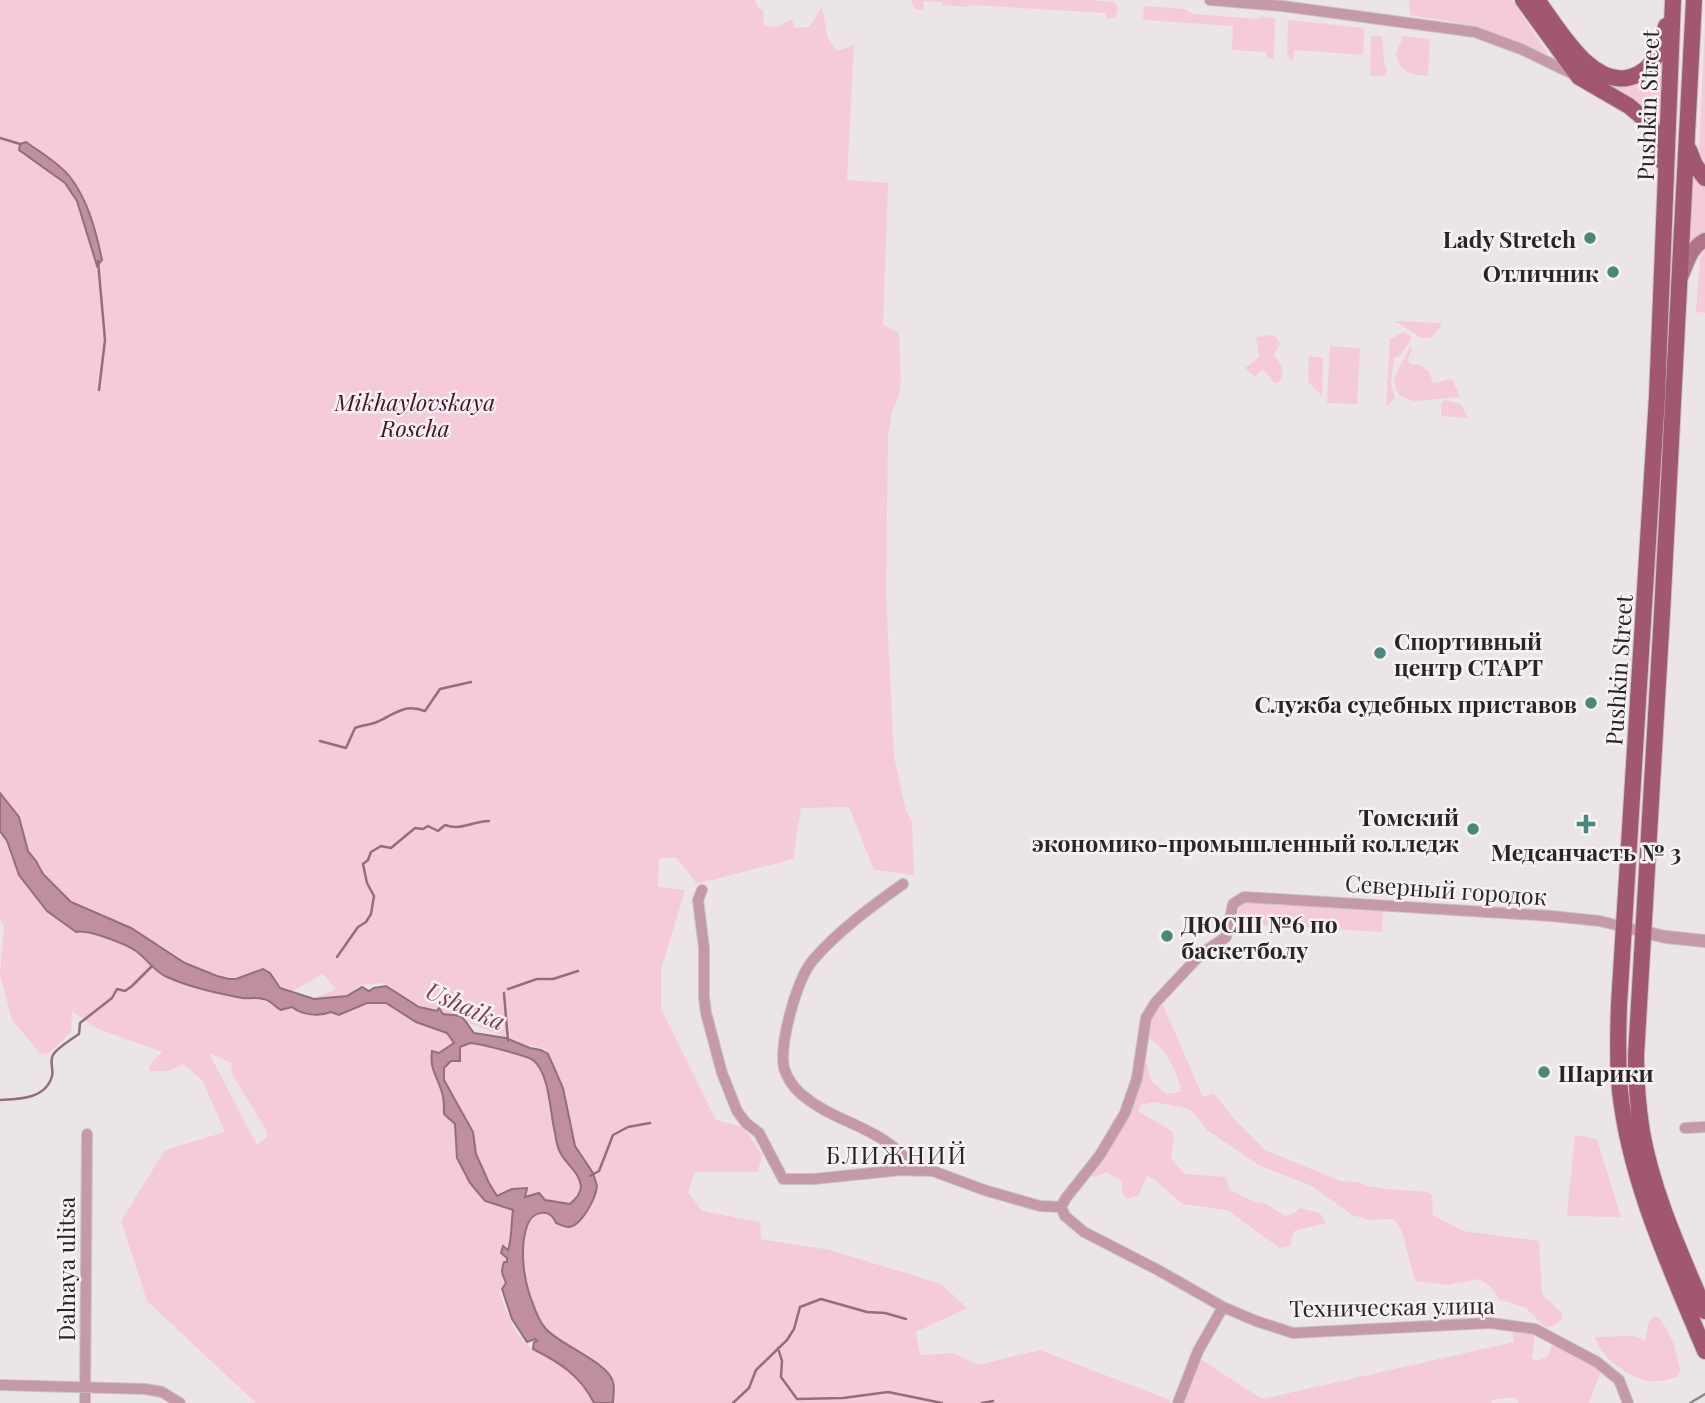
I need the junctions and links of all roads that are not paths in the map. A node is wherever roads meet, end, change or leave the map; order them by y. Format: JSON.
{"nodes":[{"id":1,"x":1210,"y":0,"type":"edge"},
{"id":2,"x":1523,"y":0,"type":"edge"},
{"id":3,"x":1537,"y":0,"type":"edge"},
{"id":4,"x":1673,"y":0,"type":"edge"},
{"id":5,"x":1694,"y":0,"type":"edge"},
{"id":6,"x":1579,"y":77,"type":"junction"},
{"id":7,"x":1688,"y":147,"type":"junction"},
{"id":8,"x":1705,"y":178,"type":"edge"},
{"id":9,"x":1667,"y":196,"type":"junction"},
{"id":10,"x":1705,"y":240,"type":"edge"},
{"id":11,"x":1680,"y":279,"type":"junction"},
{"id":12,"x":903,"y":884,"type":"dead end"},
{"id":13,"x":702,"y":890,"type":"dead end"},
{"id":14,"x":1624,"y":928,"type":"junction"},
{"id":15,"x":1643,"y":932,"type":"junction"},
{"id":16,"x":1705,"y":941,"type":"edge"},
{"id":17,"x":1705,"y":1127,"type":"edge"},
{"id":18,"x":1685,"y":1128,"type":"dead end"},
{"id":19,"x":87,"y":1134,"type":"dead end"},
{"id":20,"x":916,"y":1171,"type":"junction"},
{"id":21,"x":1062,"y":1207,"type":"junction"},
{"id":22,"x":1223,"y":1307,"type":"junction"},
{"id":23,"x":1705,"y":1311,"type":"edge"},
{"id":24,"x":1705,"y":1351,"type":"edge"},
{"id":25,"x":0,"y":1385,"type":"edge"},
{"id":26,"x":85,"y":1387,"type":"junction"},
{"id":27,"x":85,"y":1403,"type":"edge"},
{"id":28,"x":180,"y":1403,"type":"edge"},
{"id":29,"x":1178,"y":1403,"type":"edge"},
{"id":30,"x":1628,"y":1403,"type":"edge"}],
"edges":[{"from":1,"to":6,"type":"street"},
{"from":2,"to":6,"type":"main road"},
{"from":3,"to":4,"type":"main road"},
{"from":4,"to":9,"type":"main road","name":"Pushkin Street"},
{"from":5,"to":7,"type":"main road","name":"Pushkin Street"},
{"from":6,"to":9,"type":"main road"},
{"from":7,"to":8,"type":"main road"},
{"from":7,"to":11,"type":"main road","name":"Pushkin Street"},
{"from":9,"to":14,"type":"main road","name":"Pushkin Street"},
{"from":10,"to":11,"type":"main road"},
{"from":11,"to":15,"type":"main road","name":"Pushkin Street"},
{"from":12,"to":20,"type":"street"},
{"from":13,"to":20,"type":"street"},
{"from":14,"to":15,"type":"street","name":"Северный городок"},
{"from":14,"to":21,"type":"street","name":"Северный городок"},
{"from":14,"to":24,"type":"main road","name":"Pushkin Street"},
{"from":15,"to":16,"type":"street"},
{"from":15,"to":23,"type":"main road","name":"Pushkin Street"},
{"from":17,"to":18,"type":"street"},
{"from":19,"to":26,"type":"street","name":"Dalnaya ulitsa"},
{"from":20,"to":21,"type":"street"},
{"from":21,"to":22,"type":"street","name":"Техническая улица"},
{"from":22,"to":29,"type":"street"},
{"from":22,"to":30,"type":"street","name":"Техническая улица"},
{"from":25,"to":26,"type":"street"},
{"from":26,"to":27,"type":"street","name":"Dalnaya ulitsa"},
{"from":26,"to":28,"type":"street"}]}
